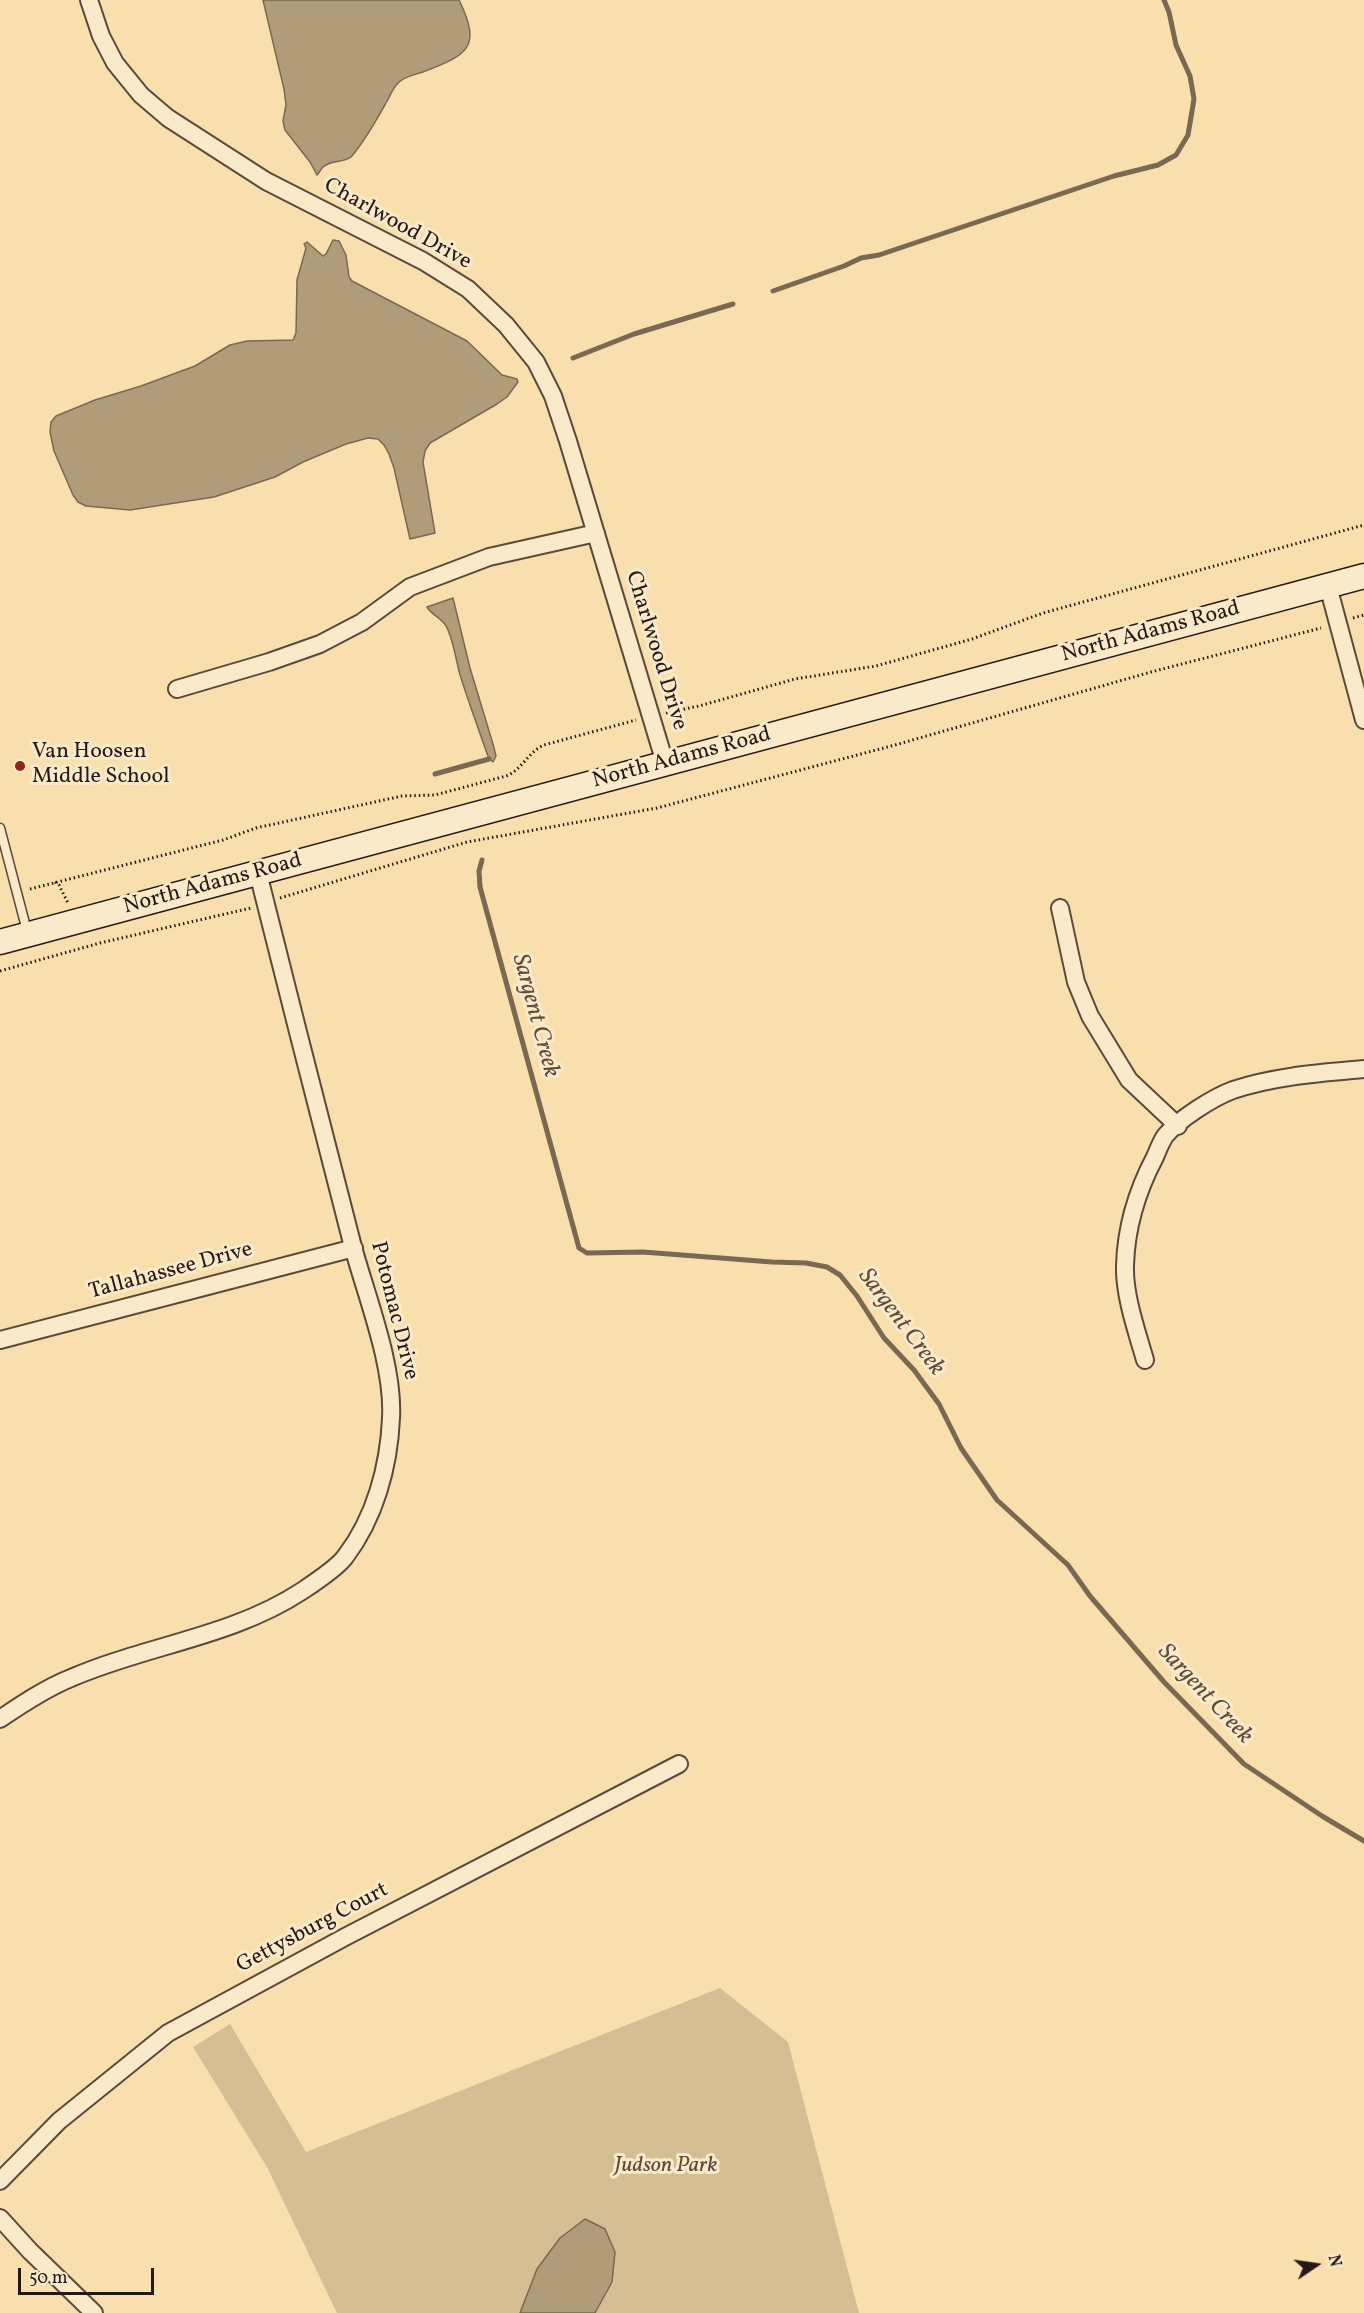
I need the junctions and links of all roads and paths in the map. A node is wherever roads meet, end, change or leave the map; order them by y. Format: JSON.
{"nodes":[{"id":1,"x":89,"y":0,"type":"edge"},
{"id":2,"x":1364,"y":525,"type":"edge"},
{"id":3,"x":596,"y":533,"type":"junction"},
{"id":4,"x":1364,"y":576,"type":"edge"},
{"id":5,"x":1328,"y":586,"type":"junction"},
{"id":6,"x":1364,"y":615,"type":"edge"},
{"id":7,"x":1353,"y":618,"type":"dead end"},
{"id":8,"x":1323,"y":627,"type":"dead end"},
{"id":9,"x":177,"y":689,"type":"dead end"},
{"id":10,"x":666,"y":712,"type":"dead end"},
{"id":11,"x":638,"y":719,"type":"dead end"},
{"id":12,"x":1364,"y":720,"type":"edge"},
{"id":13,"x":665,"y":763,"type":"junction"},
{"id":14,"x":0,"y":828,"type":"edge"},
{"id":15,"x":258,"y":873,"type":"junction"},
{"id":16,"x":54,"y":882,"type":"junction"},
{"id":17,"x":37,"y":887,"type":"dead end"},
{"id":18,"x":291,"y":894,"type":"dead end"},
{"id":19,"x":67,"y":899,"type":"dead end"},
{"id":20,"x":1060,"y":908,"type":"dead end"},
{"id":21,"x":246,"y":909,"type":"dead end"},
{"id":22,"x":28,"y":934,"type":"junction"},
{"id":23,"x":0,"y":942,"type":"edge"},
{"id":24,"x":0,"y":971,"type":"edge"},
{"id":25,"x":1364,"y":1069,"type":"edge"},
{"id":26,"x":1178,"y":1126,"type":"junction"},
{"id":27,"x":354,"y":1248,"type":"junction"},
{"id":28,"x":0,"y":1340,"type":"edge"},
{"id":29,"x":1145,"y":1360,"type":"dead end"},
{"id":30,"x":0,"y":1719,"type":"edge"},
{"id":31,"x":679,"y":1764,"type":"dead end"},
{"id":32,"x":0,"y":2181,"type":"edge"},
{"id":33,"x":0,"y":2218,"type":"edge"},
{"id":34,"x":94,"y":2313,"type":"edge"}],
"edges":[{"from":1,"to":3,"type":"street","name":"Charlwood Drive"},
{"from":2,"to":10,"type":"path"},
{"from":3,"to":9,"type":"street"},
{"from":3,"to":13,"type":"street","name":"Charlwood Drive"},
{"from":4,"to":5,"type":"main road","name":"North Adams Road"},
{"from":5,"to":12,"type":"street"},
{"from":5,"to":13,"type":"main road","name":"North Adams Road"},
{"from":6,"to":7,"type":"path"},
{"from":8,"to":18,"type":"path"},
{"from":11,"to":16,"type":"path"},
{"from":13,"to":15,"type":"main road","name":"North Adams Road"},
{"from":14,"to":22,"type":"lane"},
{"from":15,"to":22,"type":"main road","name":"North Adams Road"},
{"from":15,"to":27,"type":"street","name":"Potomac Drive"},
{"from":16,"to":17,"type":"path"},
{"from":16,"to":19,"type":"path"},
{"from":20,"to":26,"type":"street"},
{"from":21,"to":24,"type":"path"},
{"from":22,"to":23,"type":"main road","name":"North Adams Road"},
{"from":25,"to":26,"type":"street"},
{"from":26,"to":29,"type":"street"},
{"from":27,"to":28,"type":"street","name":"Tallahassee Drive"},
{"from":27,"to":30,"type":"street","name":"Potomac Drive"},
{"from":31,"to":32,"type":"street","name":"Gettysburg Court"},
{"from":33,"to":34,"type":"street"}]}
